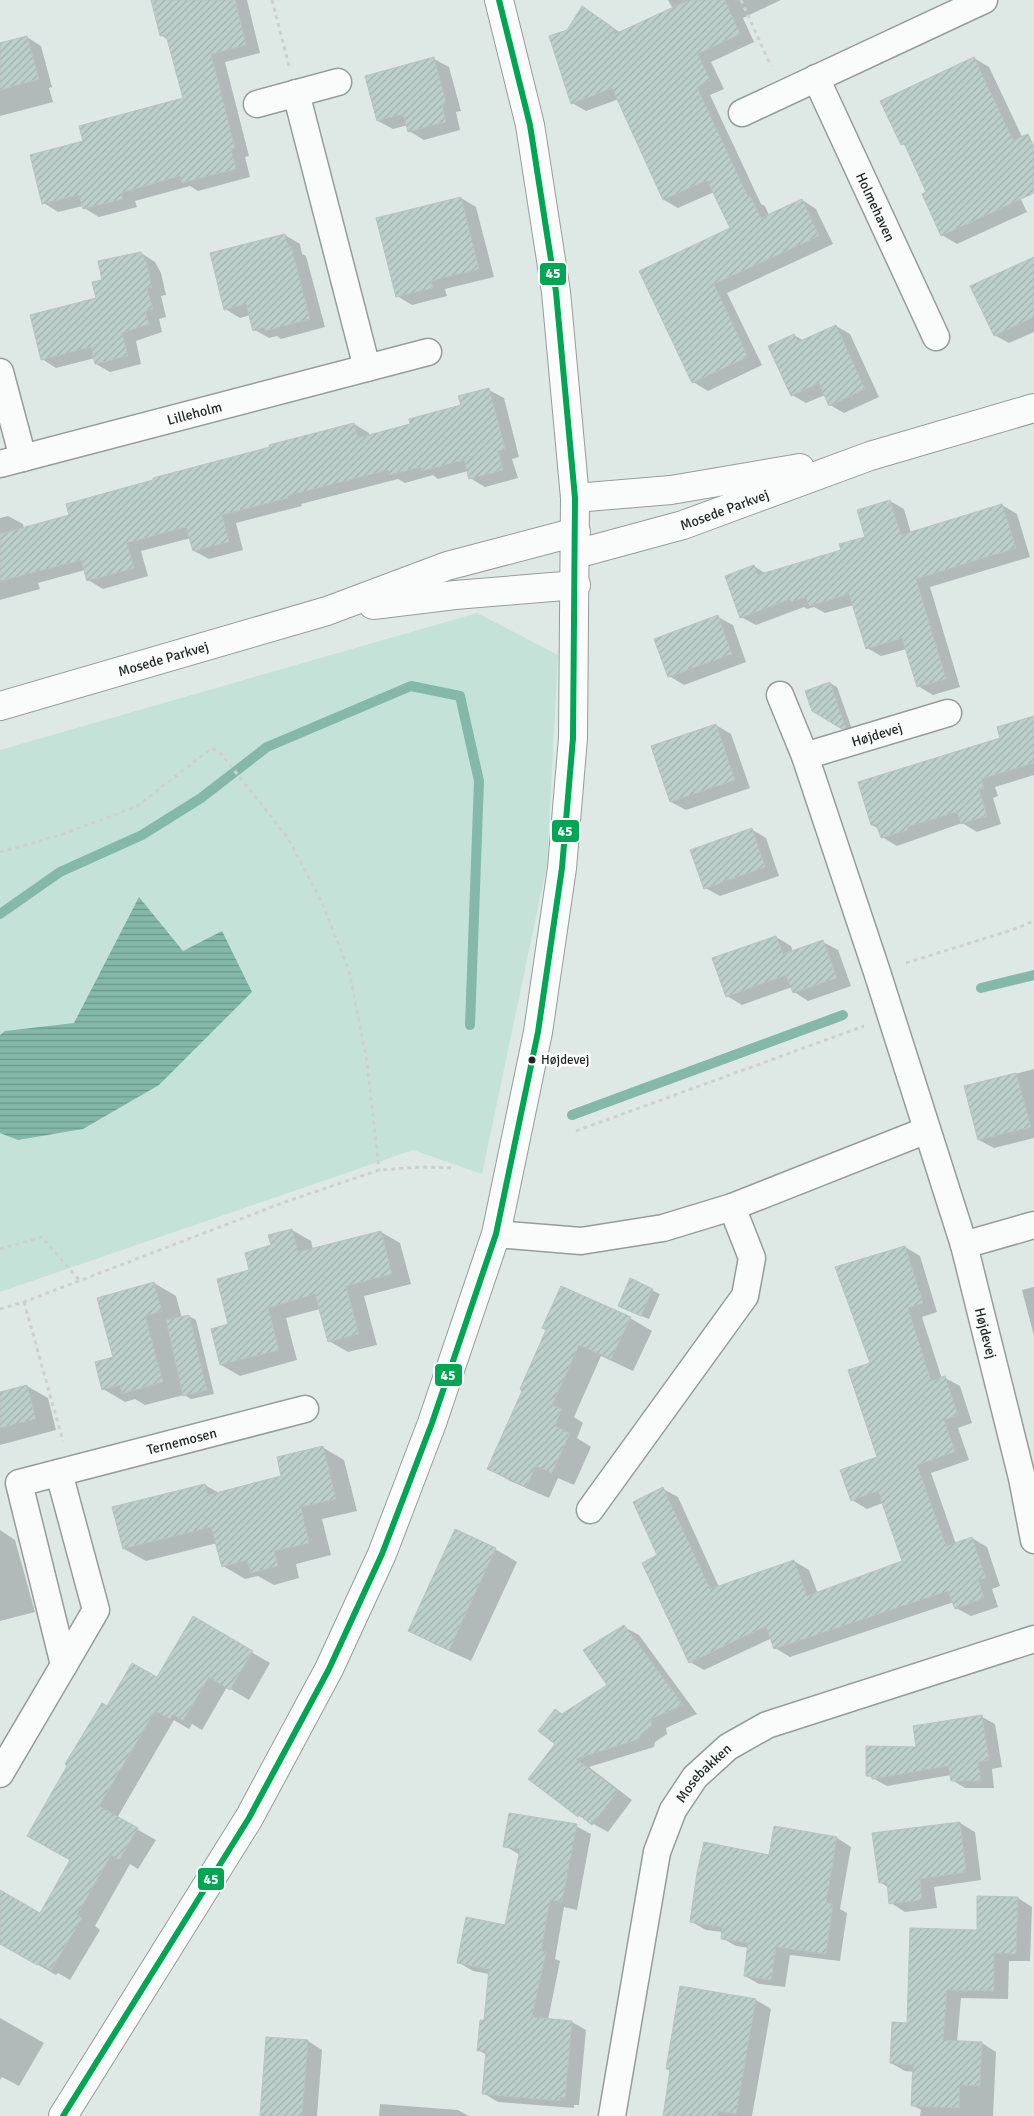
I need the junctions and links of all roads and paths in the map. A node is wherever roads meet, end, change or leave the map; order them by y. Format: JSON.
{"nodes":[{"id":1,"x":272,"y":0,"type":"edge"},
{"id":2,"x":498,"y":0,"type":"edge"},
{"id":3,"x":741,"y":0,"type":"edge"},
{"id":4,"x":984,"y":0,"type":"edge"},
{"id":5,"x":816,"y":78,"type":"junction"},
{"id":6,"x":338,"y":82,"type":"dead end"},
{"id":7,"x":296,"y":93,"type":"junction"},
{"id":8,"x":783,"y":94,"type":"junction"},
{"id":9,"x":257,"y":104,"type":"dead end"},
{"id":10,"x":742,"y":113,"type":"dead end"},
{"id":11,"x":936,"y":337,"type":"dead end"},
{"id":12,"x":428,"y":352,"type":"dead end"},
{"id":13,"x":367,"y":368,"type":"junction"},
{"id":14,"x":0,"y":372,"type":"edge"},
{"id":15,"x":1034,"y":408,"type":"edge"},
{"id":16,"x":870,"y":456,"type":"junction"},
{"id":17,"x":11,"y":461,"type":"edge"},
{"id":18,"x":575,"y":498,"type":"junction"},
{"id":19,"x":576,"y":543,"type":"junction"},
{"id":20,"x":576,"y":585,"type":"junction"},
{"id":21,"x":326,"y":611,"type":"junction"},
{"id":22,"x":780,"y":695,"type":"dead end"},
{"id":23,"x":0,"y":706,"type":"edge"},
{"id":24,"x":948,"y":713,"type":"dead end"},
{"id":25,"x":805,"y":756,"type":"junction"},
{"id":26,"x":0,"y":852,"type":"edge"},
{"id":27,"x":1034,"y":921,"type":"edge"},
{"id":28,"x":876,"y":972,"type":"junction"},
{"id":29,"x":890,"y":1016,"type":"junction"},
{"id":30,"x":927,"y":1130,"type":"junction"},
{"id":31,"x":576,"y":1132,"type":"dead end"},
{"id":32,"x":453,"y":1168,"type":"dead end"},
{"id":33,"x":379,"y":1170,"type":"junction"},
{"id":34,"x":732,"y":1207,"type":"junction"},
{"id":35,"x":1034,"y":1225,"type":"edge"},
{"id":36,"x":496,"y":1234,"type":"junction"},
{"id":37,"x":964,"y":1244,"type":"junction"},
{"id":38,"x":0,"y":1249,"type":"edge"},
{"id":39,"x":80,"y":1281,"type":"junction"},
{"id":40,"x":24,"y":1302,"type":"junction"},
{"id":41,"x":0,"y":1308,"type":"edge"},
{"id":42,"x":305,"y":1409,"type":"dead end"},
{"id":43,"x":59,"y":1473,"type":"junction"},
{"id":44,"x":590,"y":1510,"type":"dead end"},
{"id":45,"x":1034,"y":1540,"type":"edge"},
{"id":46,"x":1034,"y":1639,"type":"edge"},
{"id":47,"x":64,"y":1665,"type":"junction"},
{"id":48,"x":0,"y":1774,"type":"edge"},
{"id":49,"x":63,"y":2116,"type":"edge"},
{"id":50,"x":612,"y":2116,"type":"edge"}],
"edges":[{"from":1,"to":7,"type":"path"},
{"from":2,"to":18,"type":"street"},
{"from":3,"to":8,"type":"path"},
{"from":4,"to":5,"type":"street"},
{"from":5,"to":8,"type":"street"},
{"from":5,"to":11,"type":"street","name":"Holmehaven"},
{"from":6,"to":7,"type":"street"},
{"from":7,"to":9,"type":"street"},
{"from":7,"to":13,"type":"street"},
{"from":8,"to":10,"type":"street"},
{"from":12,"to":13,"type":"street","name":"Lilleholm"},
{"from":13,"to":17,"type":"street","name":"Lilleholm"},
{"from":14,"to":17,"type":"street","name":"Lilleholm"},
{"from":15,"to":16,"type":"street","name":"Mosede Parkvej"},
{"from":16,"to":18,"type":"street","name":"Mosede Parkvej"},
{"from":16,"to":19,"type":"street","name":"Mosede Parkvej"},
{"from":18,"to":19,"type":"street"},
{"from":19,"to":20,"type":"street"},
{"from":19,"to":21,"type":"street","name":"Mosede Parkvej"},
{"from":20,"to":21,"type":"street","name":"Mosede Parkvej"},
{"from":20,"to":36,"type":"street"},
{"from":21,"to":23,"type":"street","name":"Mosede Parkvej"},
{"from":22,"to":25,"type":"street","name":"Højdevej"},
{"from":24,"to":25,"type":"street","name":"Højdevej"},
{"from":25,"to":28,"type":"street","name":"Højdevej"},
{"from":26,"to":33,"type":"path"},
{"from":27,"to":28,"type":"path"},
{"from":28,"to":29,"type":"street","name":"Højdevej"},
{"from":29,"to":30,"type":"street","name":"Højdevej"},
{"from":29,"to":31,"type":"path"},
{"from":30,"to":34,"type":"street"},
{"from":30,"to":37,"type":"street","name":"Højdevej"},
{"from":32,"to":33,"type":"path"},
{"from":33,"to":39,"type":"path"},
{"from":34,"to":36,"type":"street"},
{"from":34,"to":44,"type":"street"},
{"from":35,"to":37,"type":"street"},
{"from":36,"to":49,"type":"street"},
{"from":37,"to":45,"type":"street","name":"Højdevej"},
{"from":38,"to":39,"type":"path"},
{"from":39,"to":40,"type":"path"},
{"from":40,"to":41,"type":"path"},
{"from":40,"to":43,"type":"path"},
{"from":42,"to":43,"type":"street","name":"Ternemosen"},
{"from":43,"to":47,"type":"street"},
{"from":43,"to":47,"type":"street","name":"Ternemosen"},
{"from":46,"to":50,"type":"street","name":"Mosebakken"},
{"from":47,"to":48,"type":"street"}]}
